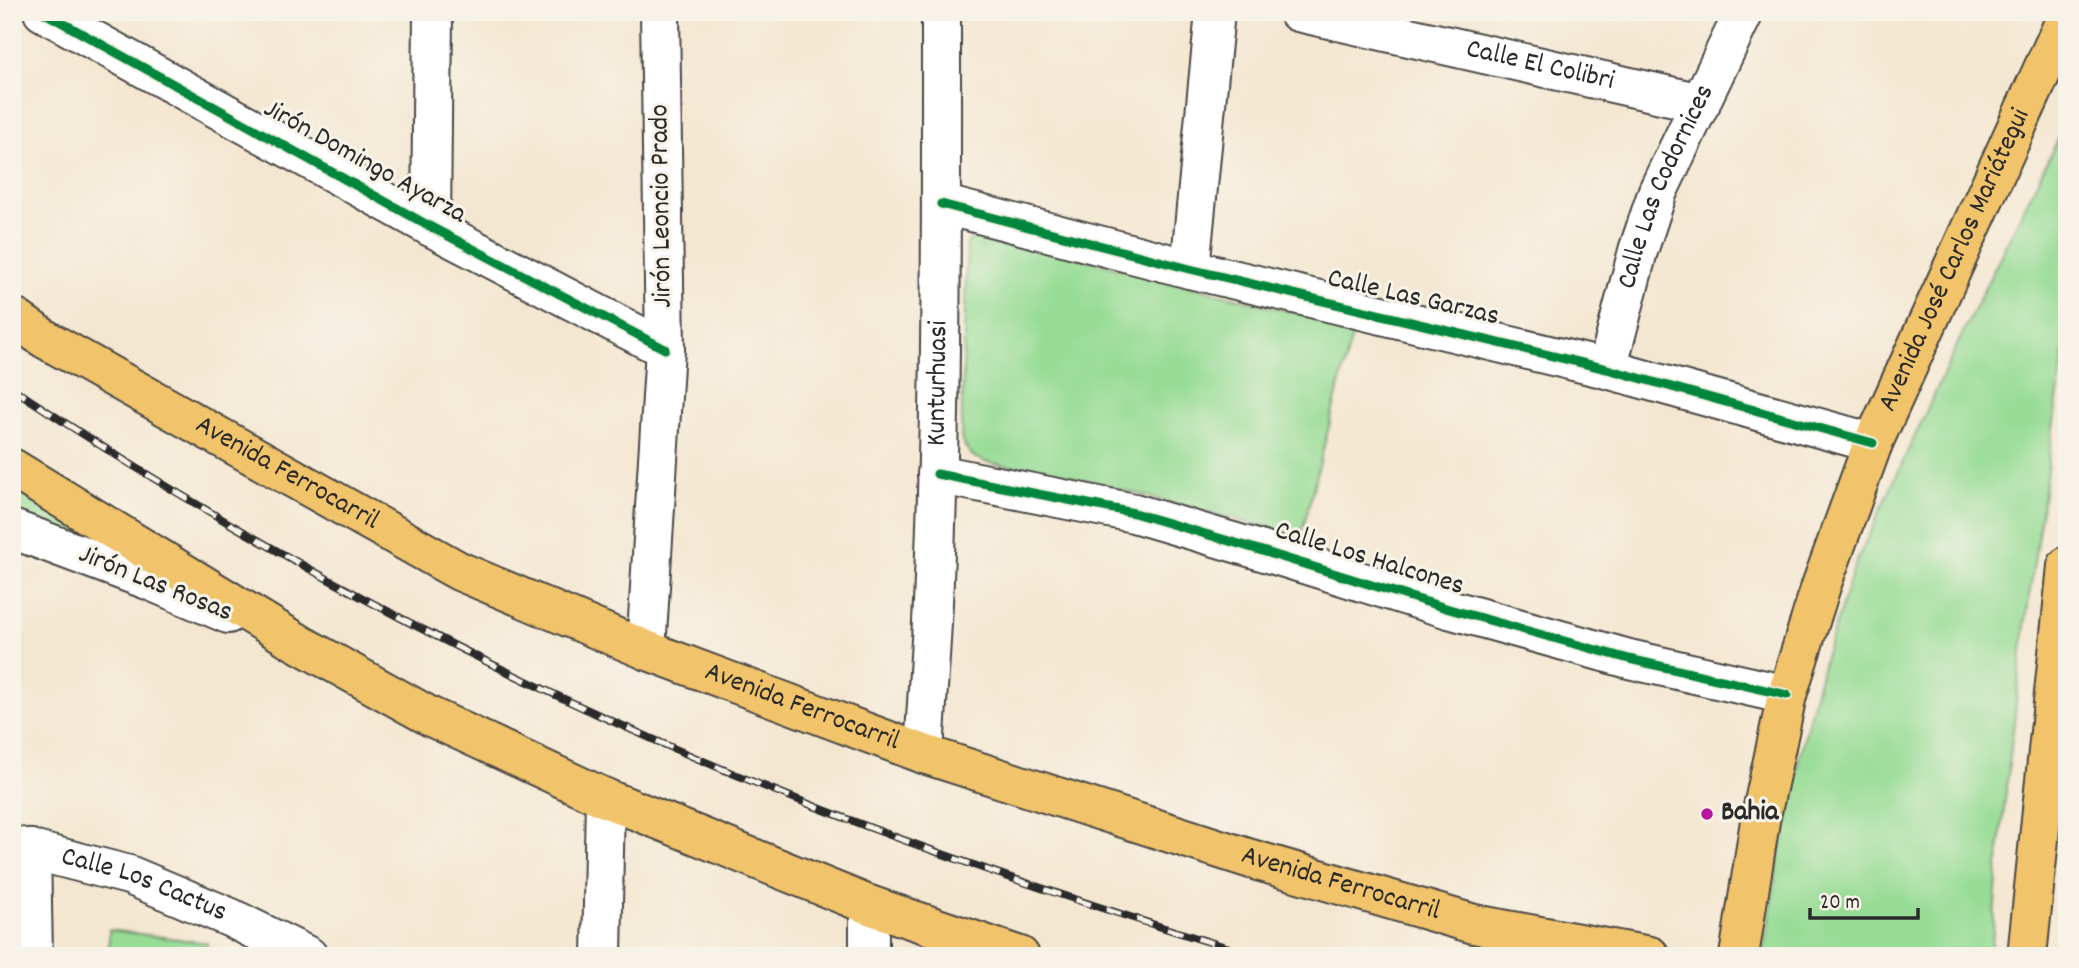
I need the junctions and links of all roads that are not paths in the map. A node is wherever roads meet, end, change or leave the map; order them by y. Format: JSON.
{"nodes":[{"id":1,"x":43,"y":12,"type":"edge"},
{"id":2,"x":433,"y":12,"type":"edge"},
{"id":3,"x":660,"y":12,"type":"edge"},
{"id":4,"x":941,"y":12,"type":"edge"},
{"id":5,"x":1215,"y":12,"type":"edge"},
{"id":6,"x":1298,"y":12,"type":"edge"},
{"id":7,"x":1744,"y":12,"type":"edge"},
{"id":8,"x":2065,"y":24,"type":"edge"},
{"id":9,"x":1701,"y":103,"type":"junction"},
{"id":10,"x":941,"y":204,"type":"junction"},
{"id":11,"x":431,"y":227,"type":"junction"},
{"id":12,"x":1190,"y":269,"type":"junction"},
{"id":13,"x":12,"y":316,"type":"edge"},
{"id":14,"x":665,"y":349,"type":"junction"},
{"id":15,"x":1607,"y":369,"type":"junction"},
{"id":16,"x":1873,"y":443,"type":"junction"},
{"id":17,"x":12,"y":468,"type":"edge"},
{"id":18,"x":937,"y":474,"type":"junction"},
{"id":19,"x":12,"y":529,"type":"edge"},
{"id":20,"x":2067,"y":566,"type":"edge"},
{"id":21,"x":298,"y":643,"type":"junction"},
{"id":22,"x":646,"y":650,"type":"junction"},
{"id":23,"x":1787,"y":695,"type":"junction"},
{"id":24,"x":924,"y":754,"type":"junction"},
{"id":25,"x":605,"y":798,"type":"junction"},
{"id":26,"x":21,"y":847,"type":"edge"},
{"id":27,"x":869,"y":905,"type":"junction"},
{"id":28,"x":33,"y":956,"type":"edge"},
{"id":29,"x":308,"y":956,"type":"edge"},
{"id":30,"x":602,"y":956,"type":"edge"},
{"id":31,"x":869,"y":956,"type":"edge"},
{"id":32,"x":1020,"y":956,"type":"edge"},
{"id":33,"x":1650,"y":956,"type":"edge"},
{"id":34,"x":1739,"y":956,"type":"edge"},
{"id":35,"x":2028,"y":956,"type":"edge"}],
"edges":[{"from":1,"to":11,"type":"street","name":"Jirón Domingo Ayarza"},
{"from":2,"to":11,"type":"street"},
{"from":3,"to":14,"type":"street","name":"Jirón Leoncio Prado"},
{"from":4,"to":10,"type":"street","name":"Kunturhuasi"},
{"from":5,"to":12,"type":"street"},
{"from":6,"to":9,"type":"street","name":"Calle El Colibri"},
{"from":7,"to":9,"type":"street","name":"Calle Las Codornices"},
{"from":8,"to":16,"type":"main road","name":"Avenida José Carlos Mariátegui"},
{"from":9,"to":15,"type":"street","name":"Calle Las Codornices"},
{"from":10,"to":12,"type":"street","name":"Calle Las Garzas"},
{"from":10,"to":18,"type":"street","name":"Kunturhuasi"},
{"from":11,"to":14,"type":"street","name":"Jirón Domingo Ayarza"},
{"from":12,"to":15,"type":"street","name":"Calle Las Garzas"},
{"from":13,"to":22,"type":"main road","name":"Avenida Ferrocarril"},
{"from":14,"to":22,"type":"street","name":"Jirón Leoncio Prado"},
{"from":15,"to":16,"type":"street","name":"Calle Las Garzas"},
{"from":16,"to":23,"type":"main road","name":"Avenida José Carlos Mariátegui"},
{"from":17,"to":21,"type":"main road"},
{"from":18,"to":23,"type":"street","name":"Calle Los Halcones"},
{"from":18,"to":24,"type":"street","name":"Kunturhuasi"},
{"from":19,"to":21,"type":"street","name":"Jirón Las Rosas"},
{"from":20,"to":35,"type":"main road"},
{"from":21,"to":25,"type":"main road"},
{"from":22,"to":24,"type":"main road","name":"Avenida Ferrocarril"},
{"from":23,"to":34,"type":"main road","name":"Avenida José Carlos Mariátegui"},
{"from":24,"to":33,"type":"main road","name":"Avenida Ferrocarril"},
{"from":25,"to":27,"type":"main road"},
{"from":25,"to":30,"type":"street"},
{"from":26,"to":28,"type":"street"},
{"from":26,"to":29,"type":"street","name":"Calle Los Cactus"},
{"from":27,"to":31,"type":"street"},
{"from":27,"to":32,"type":"main road"}]}
